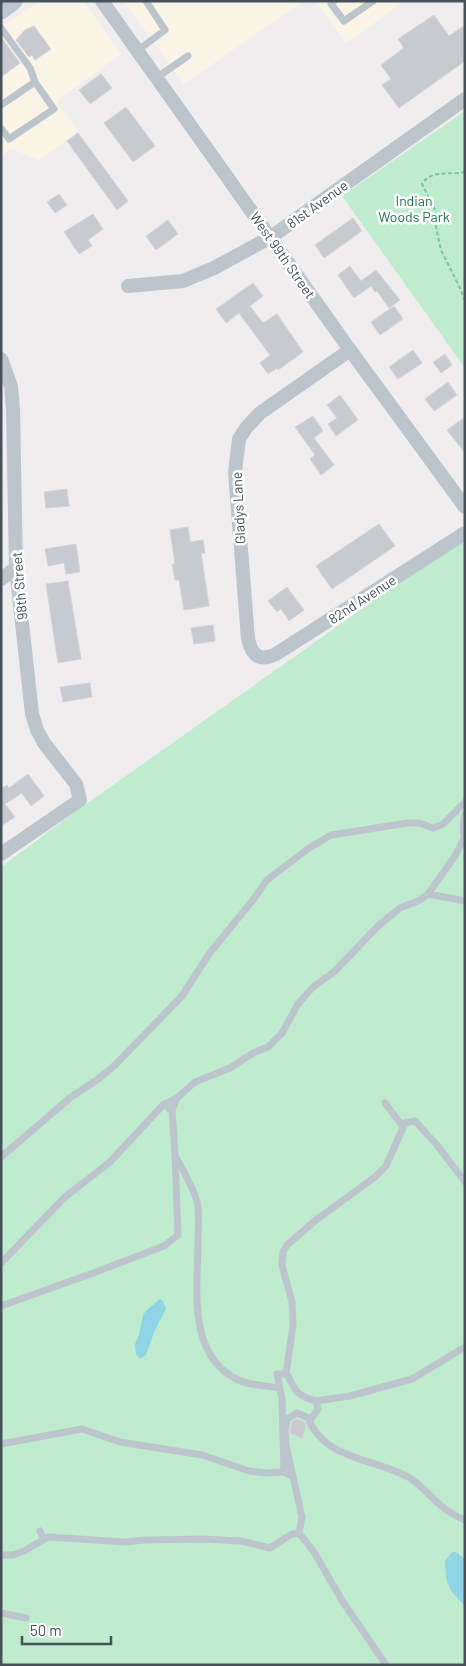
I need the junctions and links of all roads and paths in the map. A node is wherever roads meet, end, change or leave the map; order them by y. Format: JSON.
{"nodes":[{"id":1,"x":13,"y":1,"type":"edge"},
{"id":2,"x":102,"y":1,"type":"edge"},
{"id":3,"x":146,"y":1,"type":"edge"},
{"id":4,"x":334,"y":1,"type":"edge"},
{"id":5,"x":373,"y":1,"type":"edge"},
{"id":6,"x":1,"y":10,"type":"edge"},
{"id":7,"x":1,"y":28,"type":"edge"},
{"id":8,"x":137,"y":51,"type":"junction"},
{"id":9,"x":188,"y":56,"type":"dead end"},
{"id":10,"x":156,"y":78,"type":"junction"},
{"id":11,"x":35,"y":82,"type":"junction"},
{"id":12,"x":465,"y":99,"type":"edge"},
{"id":13,"x":1,"y":104,"type":"edge"},
{"id":14,"x":1,"y":128,"type":"edge"},
{"id":15,"x":465,"y":172,"type":"edge"},
{"id":16,"x":271,"y":237,"type":"junction"},
{"id":17,"x":128,"y":286,"type":"dead end"},
{"id":18,"x":465,"y":301,"type":"edge"},
{"id":19,"x":350,"y":350,"type":"junction"},
{"id":20,"x":1,"y":359,"type":"edge"},
{"id":21,"x":465,"y":507,"type":"edge"},
{"id":22,"x":465,"y":533,"type":"edge"},
{"id":23,"x":16,"y":568,"type":"junction"},
{"id":24,"x":1,"y":579,"type":"edge"},
{"id":25,"x":258,"y":656,"type":"joint"},
{"id":26,"x":465,"y":802,"type":"edge"},
{"id":27,"x":465,"y":814,"type":"edge"},
{"id":28,"x":1,"y":854,"type":"edge"},
{"id":29,"x":428,"y":894,"type":"junction"},
{"id":30,"x":443,"y":897,"type":"junction"},
{"id":31,"x":418,"y":901,"type":"junction"},
{"id":32,"x":465,"y":901,"type":"edge"},
{"id":33,"x":176,"y":1098,"type":"junction"},
{"id":34,"x":385,"y":1103,"type":"dead end"},
{"id":35,"x":163,"y":1105,"type":"junction"},
{"id":36,"x":172,"y":1110,"type":"junction"},
{"id":37,"x":404,"y":1123,"type":"junction"},
{"id":38,"x":175,"y":1154,"type":"junction"},
{"id":39,"x":1,"y":1157,"type":"edge"},
{"id":40,"x":465,"y":1182,"type":"edge"},
{"id":41,"x":1,"y":1263,"type":"edge"},
{"id":42,"x":1,"y":1306,"type":"edge"},
{"id":43,"x":465,"y":1347,"type":"edge"},
{"id":44,"x":286,"y":1374,"type":"junction"},
{"id":45,"x":279,"y":1388,"type":"junction"},
{"id":46,"x":316,"y":1402,"type":"junction"},
{"id":47,"x":308,"y":1418,"type":"junction"},
{"id":48,"x":1,"y":1444,"type":"edge"},
{"id":49,"x":284,"y":1472,"type":"junction"},
{"id":50,"x":292,"y":1476,"type":"junction"},
{"id":51,"x":465,"y":1520,"type":"edge"},
{"id":52,"x":40,"y":1531,"type":"dead end"},
{"id":53,"x":299,"y":1533,"type":"junction"},
{"id":54,"x":44,"y":1539,"type":"junction"},
{"id":55,"x":1,"y":1554,"type":"edge"},
{"id":56,"x":1,"y":1613,"type":"edge"},
{"id":57,"x":26,"y":1618,"type":"dead end"},
{"id":58,"x":386,"y":1665,"type":"edge"}],
"edges":[{"from":1,"to":6,"type":"street"},
{"from":2,"to":8,"type":"street","name":"West 99th Street"},
{"from":3,"to":8,"type":"lane"},
{"from":4,"to":5,"type":"lane"},
{"from":7,"to":11,"type":"lane"},
{"from":8,"to":10,"type":"street","name":"West 99th Street"},
{"from":9,"to":10,"type":"lane"},
{"from":10,"to":16,"type":"street","name":"West 99th Street"},
{"from":11,"to":13,"type":"lane"},
{"from":11,"to":14,"type":"lane"},
{"from":12,"to":16,"type":"street","name":"81st Avenue"},
{"from":15,"to":18,"type":"path"},
{"from":16,"to":17,"type":"street","name":"81st Avenue"},
{"from":16,"to":19,"type":"street","name":"West 99th Street"},
{"from":19,"to":21,"type":"street","name":"West 99th Street"},
{"from":19,"to":25,"type":"street","name":"Gladys Lane"},
{"from":20,"to":23,"type":"street","name":"98th Street"},
{"from":22,"to":25,"type":"street","name":"82nd Avenue"},
{"from":23,"to":24,"type":"street"},
{"from":23,"to":28,"type":"street","name":"98th Street"},
{"from":26,"to":39,"type":"lane"},
{"from":27,"to":29,"type":"lane"},
{"from":29,"to":30,"type":"lane"},
{"from":29,"to":31,"type":"lane"},
{"from":30,"to":31,"type":"lane"},
{"from":30,"to":32,"type":"lane"},
{"from":31,"to":33,"type":"lane"},
{"from":33,"to":35,"type":"lane"},
{"from":33,"to":36,"type":"lane"},
{"from":34,"to":37,"type":"lane"},
{"from":35,"to":36,"type":"lane"},
{"from":35,"to":41,"type":"lane"},
{"from":36,"to":38,"type":"lane"},
{"from":37,"to":40,"type":"lane"},
{"from":37,"to":44,"type":"lane"},
{"from":38,"to":42,"type":"lane"},
{"from":38,"to":45,"type":"lane"},
{"from":43,"to":46,"type":"lane"},
{"from":44,"to":45,"type":"lane"},
{"from":44,"to":46,"type":"lane"},
{"from":45,"to":49,"type":"lane"},
{"from":46,"to":47,"type":"lane"},
{"from":47,"to":50,"type":"lane"},
{"from":47,"to":51,"type":"lane"},
{"from":48,"to":49,"type":"lane"},
{"from":49,"to":50,"type":"lane"},
{"from":50,"to":53,"type":"lane"},
{"from":52,"to":54,"type":"lane"},
{"from":53,"to":54,"type":"lane"},
{"from":53,"to":58,"type":"lane"},
{"from":54,"to":55,"type":"lane"},
{"from":56,"to":57,"type":"lane"}]}
